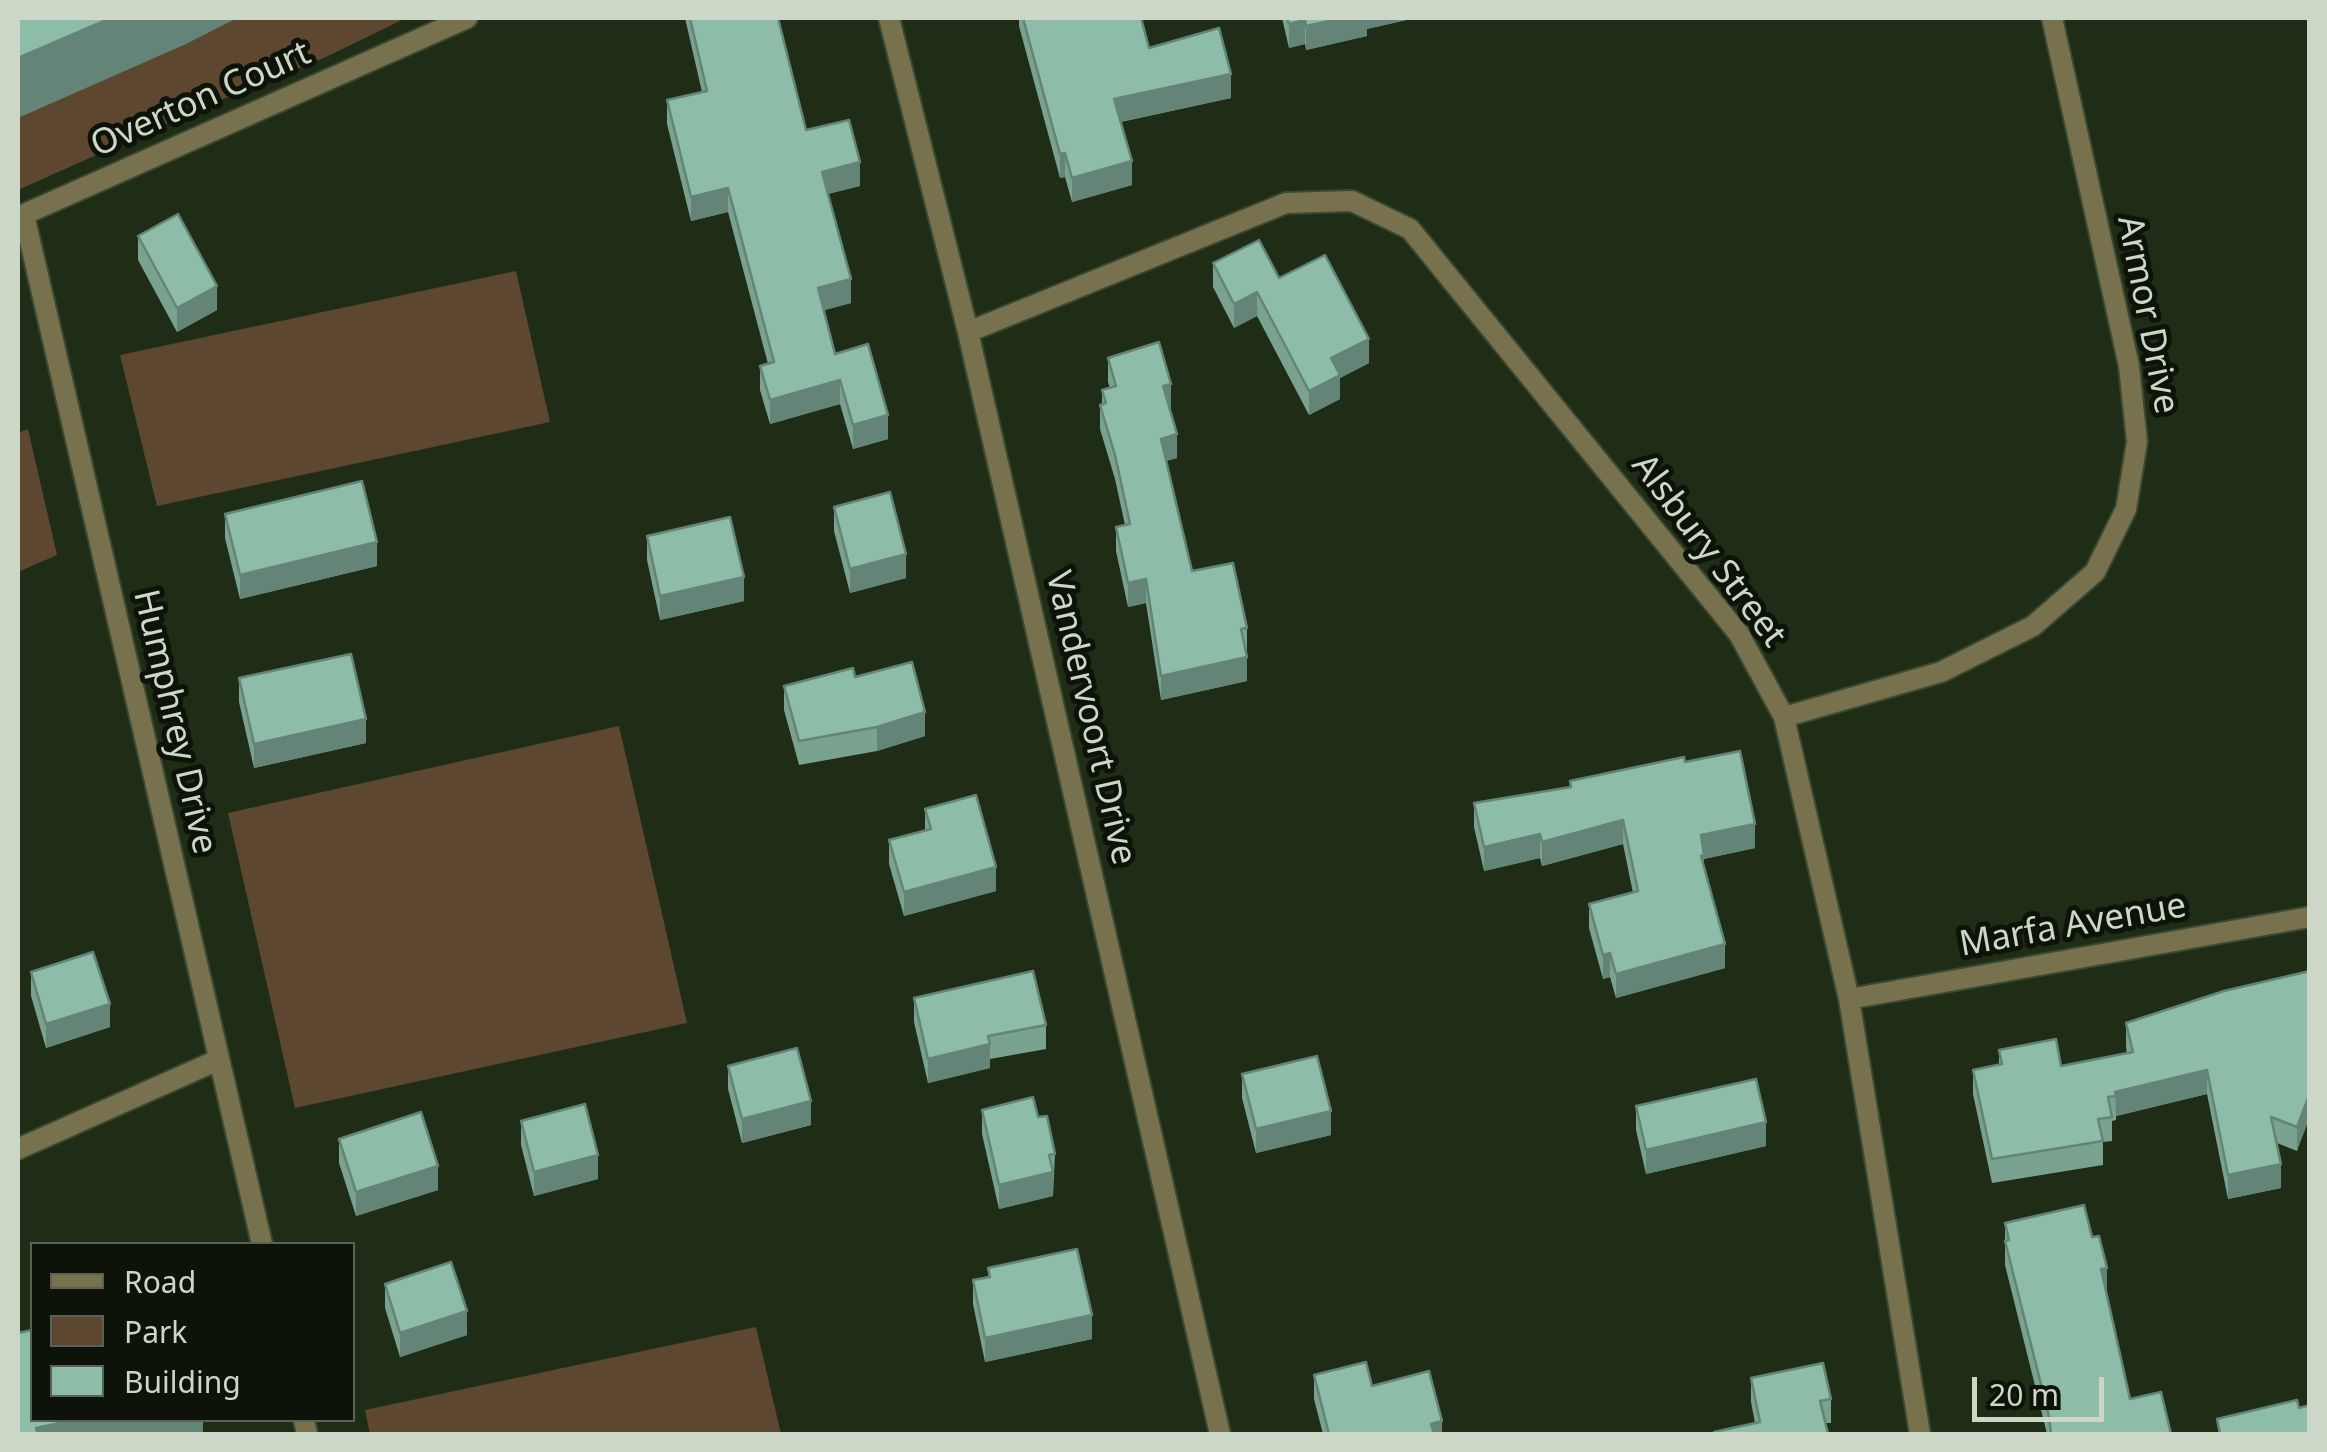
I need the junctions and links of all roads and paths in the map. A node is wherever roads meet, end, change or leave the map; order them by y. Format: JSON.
{"nodes":[{"id":1,"x":466,"y":18,"type":"edge"},
{"id":2,"x":890,"y":18,"type":"edge"},
{"id":3,"x":2052,"y":18,"type":"edge"},
{"id":4,"x":21,"y":216,"type":"edge"},
{"id":5,"x":968,"y":332,"type":"junction"},
{"id":6,"x":1784,"y":717,"type":"junction"},
{"id":7,"x":2310,"y":916,"type":"edge"},
{"id":8,"x":1849,"y":999,"type":"junction"},
{"id":9,"x":218,"y":1060,"type":"junction"},
{"id":10,"x":18,"y":1149,"type":"edge"},
{"id":11,"x":262,"y":1242,"type":"edge"},
{"id":12,"x":1220,"y":1434,"type":"edge"},
{"id":13,"x":1920,"y":1434,"type":"edge"}],
"edges":[{"from":1,"to":4,"type":"street","name":"Overton Court"},
{"from":2,"to":5,"type":"street","name":"Vandervoort Drive"},
{"from":3,"to":6,"type":"street","name":"Armor Drive"},
{"from":4,"to":9,"type":"street","name":"Humphrey Drive"},
{"from":5,"to":6,"type":"street","name":"Alsbury Street"},
{"from":5,"to":12,"type":"street","name":"Vandervoort Drive"},
{"from":6,"to":8,"type":"street","name":"Alsbury Street"},
{"from":7,"to":8,"type":"street","name":"Marfa Avenue"},
{"from":8,"to":13,"type":"street","name":"Alsbury Street"},
{"from":9,"to":10,"type":"street"},
{"from":9,"to":11,"type":"street","name":"Humphrey Drive"}]}
